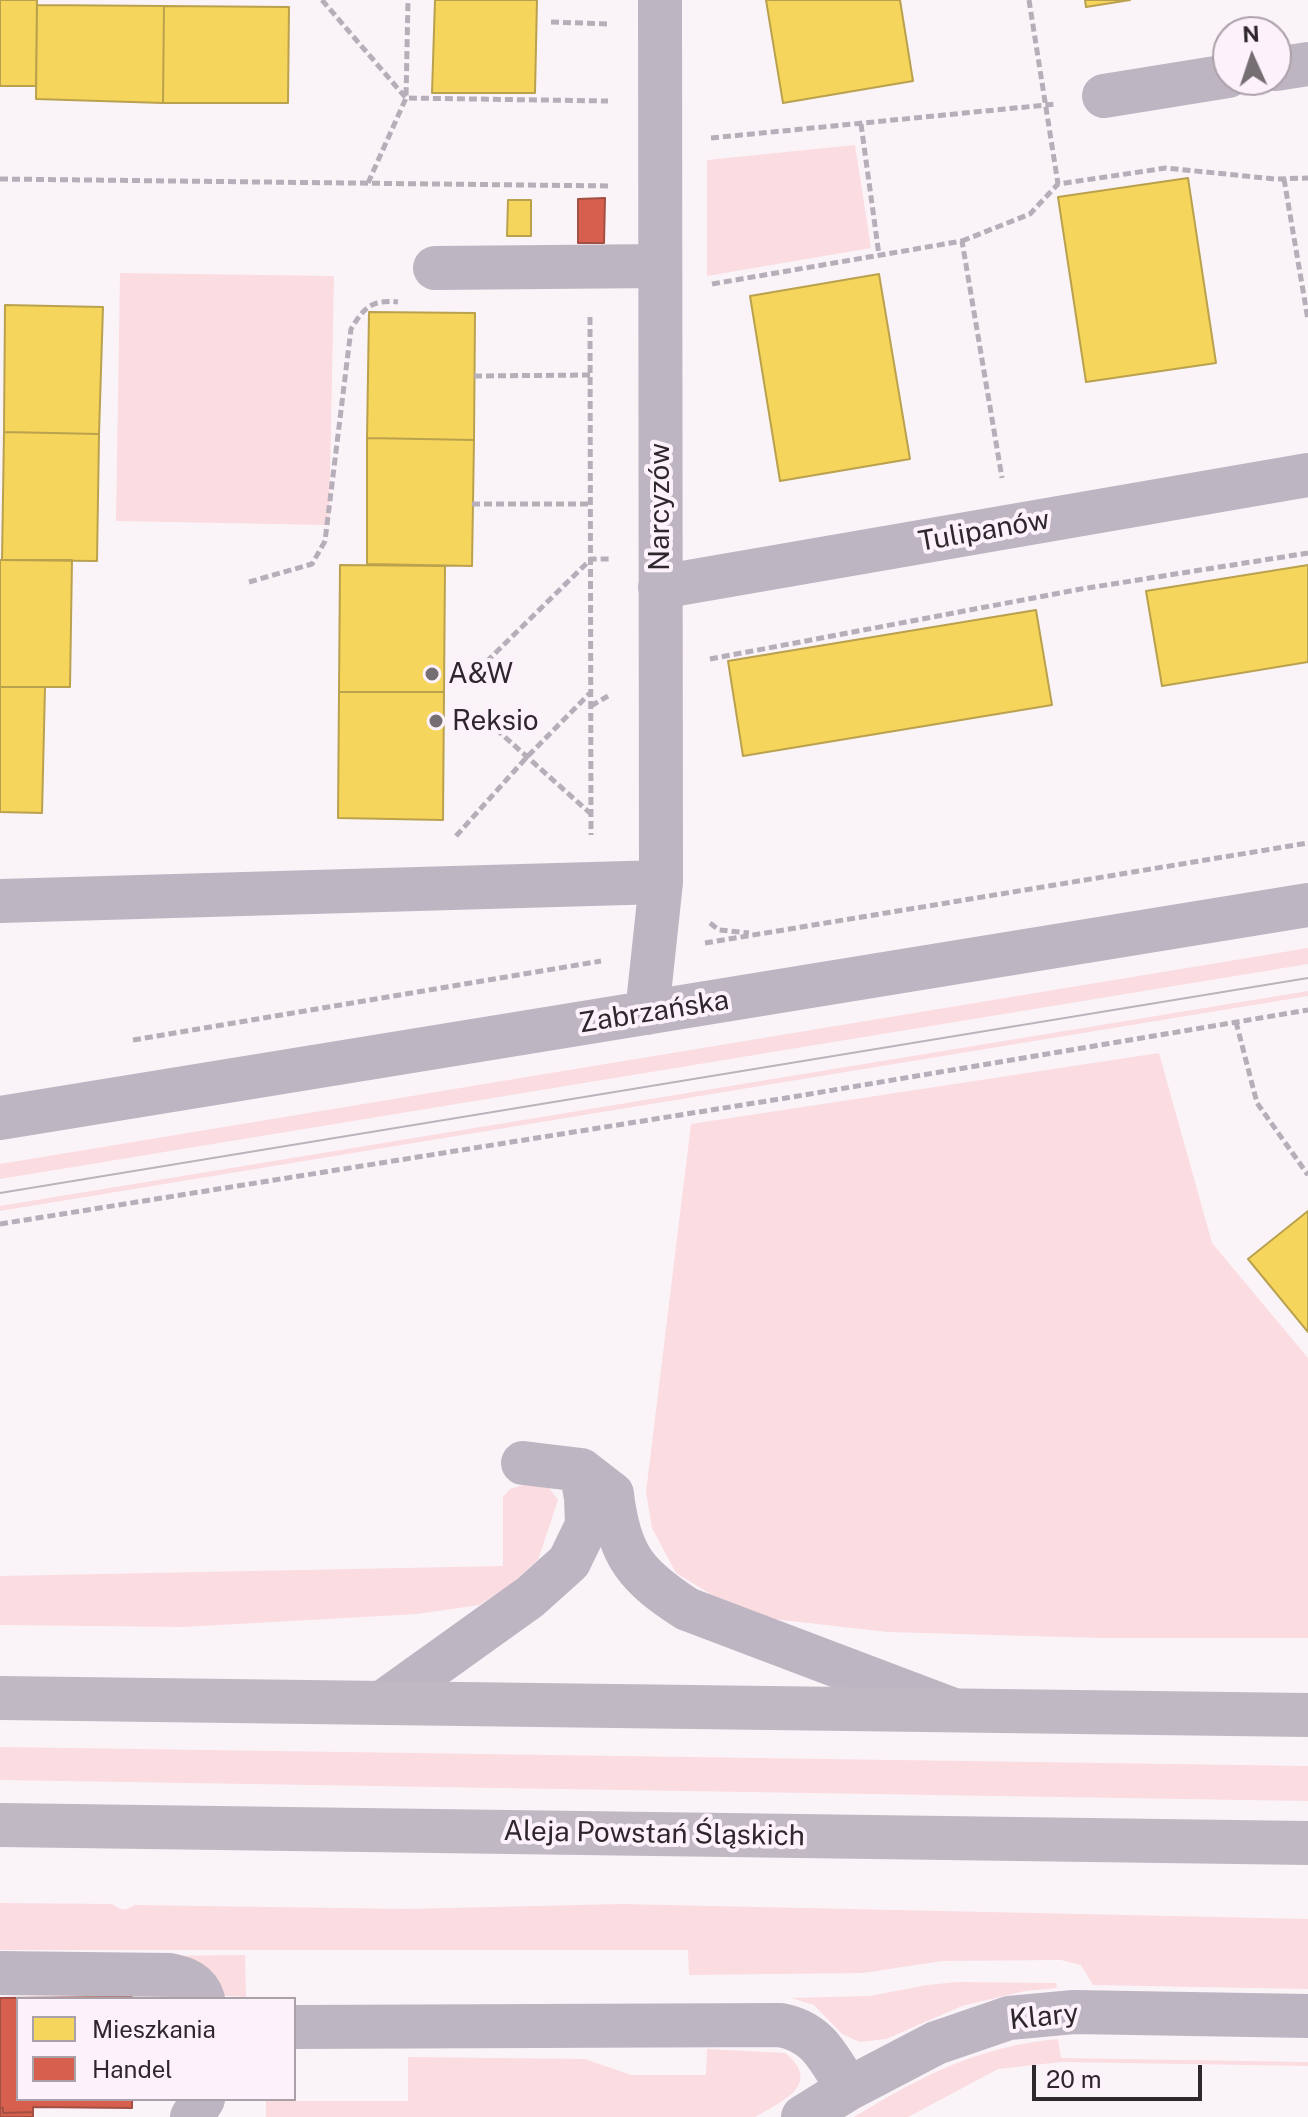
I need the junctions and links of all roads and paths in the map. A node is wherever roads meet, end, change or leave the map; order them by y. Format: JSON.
{"nodes":[{"id":1,"x":322,"y":0,"type":"edge"},
{"id":2,"x":408,"y":0,"type":"edge"},
{"id":3,"x":660,"y":0,"type":"edge"},
{"id":4,"x":1029,"y":0,"type":"edge"},
{"id":5,"x":551,"y":22,"type":"dead end"},
{"id":6,"x":614,"y":24,"type":"dead end"},
{"id":7,"x":1212,"y":79,"type":"edge"},
{"id":8,"x":1104,"y":96,"type":"joint"},
{"id":9,"x":406,"y":98,"type":"junction"},
{"id":10,"x":615,"y":101,"type":"dead end"},
{"id":11,"x":1046,"y":105,"type":"junction"},
{"id":12,"x":861,"y":124,"type":"junction"},
{"id":13,"x":660,"y":144,"type":"junction"},
{"id":14,"x":1308,"y":178,"type":"edge"},
{"id":15,"x":0,"y":179,"type":"edge"},
{"id":16,"x":1284,"y":179,"type":"junction"},
{"id":17,"x":368,"y":183,"type":"junction"},
{"id":18,"x":1058,"y":184,"type":"junction"},
{"id":19,"x":614,"y":186,"type":"dead end"},
{"id":20,"x":962,"y":241,"type":"junction"},
{"id":21,"x":879,"y":255,"type":"junction"},
{"id":22,"x":660,"y":266,"type":"junction"},
{"id":23,"x":435,"y":268,"type":"joint"},
{"id":24,"x":698,"y":287,"type":"dead end"},
{"id":25,"x":1308,"y":320,"type":"edge"},
{"id":26,"x":590,"y":323,"type":"dead end"},
{"id":27,"x":590,"y":375,"type":"junction"},
{"id":28,"x":474,"y":376,"type":"dead end"},
{"id":29,"x":1308,"y":475,"type":"edge"},
{"id":30,"x":472,"y":504,"type":"dead end"},
{"id":31,"x":591,"y":504,"type":"junction"},
{"id":32,"x":1010,"y":526,"type":"junction"},
{"id":33,"x":1308,"y":553,"type":"edge"},
{"id":34,"x":591,"y":559,"type":"junction"},
{"id":35,"x":249,"y":582,"type":"dead end"},
{"id":36,"x":660,"y":587,"type":"junction"},
{"id":37,"x":709,"y":659,"type":"dead end"},
{"id":38,"x":478,"y":670,"type":"dead end"},
{"id":39,"x":591,"y":692,"type":"junction"},
{"id":40,"x":478,"y":713,"type":"dead end"},
{"id":41,"x":526,"y":758,"type":"junction"},
{"id":42,"x":591,"y":815,"type":"junction"},
{"id":43,"x":455,"y":837,"type":"dead end"},
{"id":44,"x":661,"y":882,"type":"junction"},
{"id":45,"x":591,"y":883,"type":"junction"},
{"id":46,"x":0,"y":901,"type":"edge"},
{"id":47,"x":1308,"y":905,"type":"edge"},
{"id":48,"x":1308,"y":1010,"type":"edge"},
{"id":49,"x":647,"y":1013,"type":"junction"},
{"id":50,"x":1236,"y":1022,"type":"junction"},
{"id":51,"x":0,"y":1118,"type":"edge"},
{"id":52,"x":1308,"y":1175,"type":"edge"},
{"id":53,"x":0,"y":1224,"type":"edge"},
{"id":54,"x":523,"y":1463,"type":"dead end"},
{"id":55,"x":593,"y":1487,"type":"junction"},
{"id":56,"x":0,"y":1698,"type":"edge"},
{"id":57,"x":382,"y":1703,"type":"junction"},
{"id":58,"x":953,"y":1710,"type":"junction"},
{"id":59,"x":1308,"y":1715,"type":"edge"},
{"id":60,"x":0,"y":1825,"type":"edge"},
{"id":61,"x":1308,"y":1843,"type":"edge"},
{"id":62,"x":0,"y":1973,"type":"edge"},
{"id":63,"x":202,"y":1997,"type":"edge"},
{"id":64,"x":1308,"y":2016,"type":"edge"},
{"id":65,"x":296,"y":2027,"type":"edge"},
{"id":66,"x":848,"y":2089,"type":"junction"},
{"id":67,"x":803,"y":2117,"type":"edge"}],
"edges":[{"from":1,"to":9,"type":"path"},
{"from":2,"to":9,"type":"path"},
{"from":3,"to":13,"type":"street","name":"Narcyzów"},
{"from":4,"to":11,"type":"path"},
{"from":5,"to":6,"type":"path"},
{"from":7,"to":8,"type":"street"},
{"from":8,"to":11,"type":"path"},
{"from":9,"to":10,"type":"path"},
{"from":9,"to":17,"type":"path"},
{"from":11,"to":12,"type":"path"},
{"from":11,"to":18,"type":"path"},
{"from":12,"to":13,"type":"path"},
{"from":12,"to":21,"type":"path"},
{"from":13,"to":22,"type":"street","name":"Narcyzów"},
{"from":14,"to":16,"type":"path"},
{"from":15,"to":17,"type":"path"},
{"from":16,"to":18,"type":"path"},
{"from":16,"to":25,"type":"path"},
{"from":17,"to":19,"type":"path"},
{"from":18,"to":20,"type":"path"},
{"from":20,"to":21,"type":"path"},
{"from":20,"to":32,"type":"path"},
{"from":21,"to":24,"type":"path"},
{"from":22,"to":23,"type":"street"},
{"from":22,"to":36,"type":"street","name":"Narcyzów"},
{"from":23,"to":35,"type":"path"},
{"from":26,"to":27,"type":"path"},
{"from":27,"to":28,"type":"path"},
{"from":27,"to":31,"type":"path"},
{"from":29,"to":32,"type":"street","name":"Tulipanów"},
{"from":30,"to":31,"type":"path"},
{"from":31,"to":34,"type":"path"},
{"from":32,"to":36,"type":"street","name":"Tulipanów"},
{"from":33,"to":37,"type":"path"},
{"from":34,"to":38,"type":"path"},
{"from":34,"to":39,"type":"path"},
{"from":36,"to":44,"type":"street","name":"Narcyzów"},
{"from":39,"to":41,"type":"path"},
{"from":39,"to":42,"type":"path"},
{"from":40,"to":41,"type":"path"},
{"from":41,"to":42,"type":"path"},
{"from":41,"to":43,"type":"path"},
{"from":42,"to":45,"type":"path"},
{"from":44,"to":45,"type":"street"},
{"from":44,"to":49,"type":"street","name":"Narcyzów"},
{"from":45,"to":46,"type":"street"},
{"from":47,"to":49,"type":"street","name":"Zabrzańska"},
{"from":48,"to":50,"type":"path"},
{"from":49,"to":51,"type":"street","name":"Zabrzańska"},
{"from":50,"to":52,"type":"path"},
{"from":50,"to":53,"type":"path"},
{"from":54,"to":55,"type":"street"},
{"from":55,"to":57,"type":"street"},
{"from":55,"to":58,"type":"street"},
{"from":56,"to":57,"type":"main road"},
{"from":57,"to":58,"type":"main road"},
{"from":58,"to":59,"type":"main road"},
{"from":60,"to":61,"type":"main road","name":"Aleja Powstań Śląskich"},
{"from":62,"to":63,"type":"street"},
{"from":64,"to":66,"type":"street","name":"Klary"},
{"from":65,"to":66,"type":"street"},
{"from":66,"to":67,"type":"street","name":"Klary"}]}
